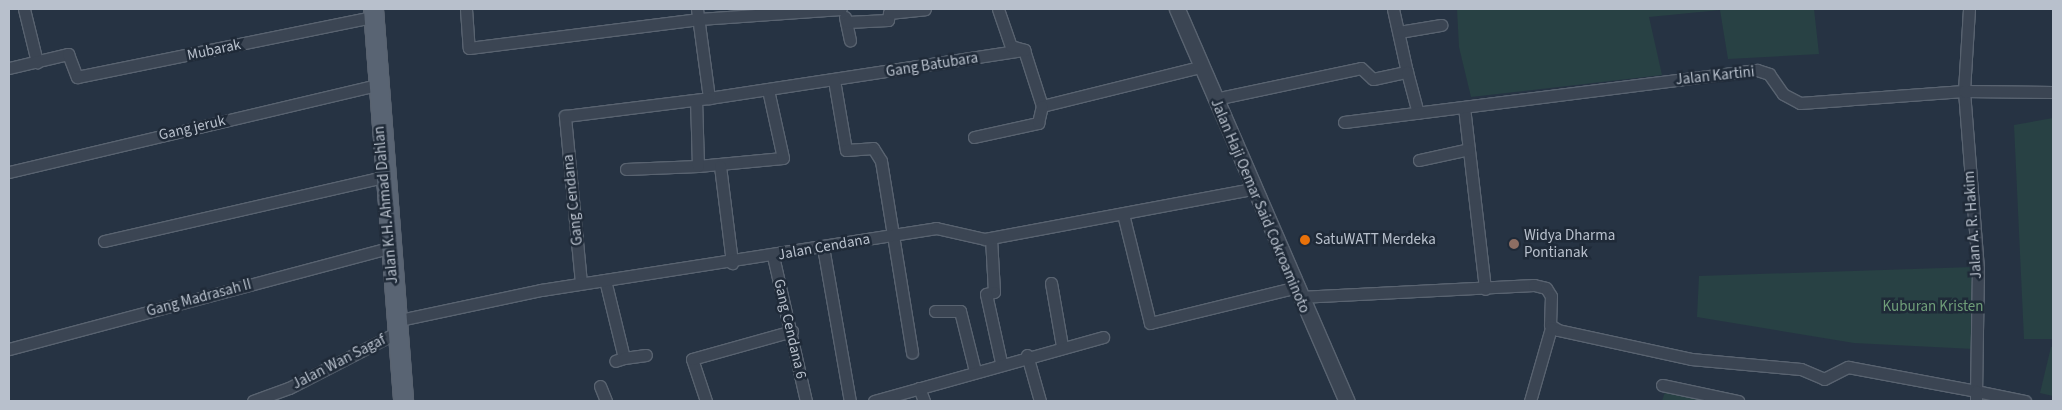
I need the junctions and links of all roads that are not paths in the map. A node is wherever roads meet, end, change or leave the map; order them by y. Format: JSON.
{"nodes":[{"id":1,"x":24,"y":9,"type":"edge"},
{"id":2,"x":466,"y":9,"type":"edge"},
{"id":3,"x":925,"y":9,"type":"edge"},
{"id":4,"x":998,"y":9,"type":"edge"},
{"id":5,"x":1178,"y":9,"type":"edge"},
{"id":6,"x":1393,"y":9,"type":"edge"},
{"id":7,"x":1969,"y":9,"type":"edge"},
{"id":8,"x":841,"y":10,"type":"edge"},
{"id":9,"x":373,"y":13,"type":"edge"},
{"id":10,"x":698,"y":14,"type":"edge"},
{"id":11,"x":847,"y":22,"type":"junction"},
{"id":12,"x":1441,"y":25,"type":"dead end"},
{"id":13,"x":1399,"y":32,"type":"junction"},
{"id":14,"x":850,"y":40,"type":"dead end"},
{"id":15,"x":1024,"y":50,"type":"junction"},
{"id":16,"x":36,"y":62,"type":"junction"},
{"id":17,"x":1200,"y":67,"type":"junction"},
{"id":18,"x":9,"y":68,"type":"edge"},
{"id":19,"x":1407,"y":72,"type":"junction"},
{"id":20,"x":834,"y":80,"type":"junction"},
{"id":21,"x":376,"y":85,"type":"junction"},
{"id":22,"x":768,"y":90,"type":"junction"},
{"id":23,"x":1964,"y":91,"type":"junction"},
{"id":24,"x":2053,"y":92,"type":"edge"},
{"id":25,"x":709,"y":98,"type":"junction"},
{"id":26,"x":696,"y":100,"type":"junction"},
{"id":27,"x":1214,"y":100,"type":"junction"},
{"id":28,"x":1042,"y":106,"type":"junction"},
{"id":29,"x":1464,"y":107,"type":"junction"},
{"id":30,"x":1418,"y":113,"type":"junction"},
{"id":31,"x":564,"y":116,"type":"joint"},
{"id":32,"x":1344,"y":122,"type":"dead end"},
{"id":33,"x":974,"y":138,"type":"dead end"},
{"id":34,"x":1469,"y":149,"type":"junction"},
{"id":35,"x":1419,"y":160,"type":"dead end"},
{"id":36,"x":698,"y":166,"type":"junction"},
{"id":37,"x":720,"y":166,"type":"junction"},
{"id":38,"x":626,"y":169,"type":"dead end"},
{"id":39,"x":9,"y":172,"type":"edge"},
{"id":40,"x":383,"y":177,"type":"junction"},
{"id":41,"x":1252,"y":189,"type":"junction"},
{"id":42,"x":1123,"y":214,"type":"junction"},
{"id":43,"x":893,"y":236,"type":"junction"},
{"id":44,"x":991,"y":238,"type":"junction"},
{"id":45,"x":104,"y":241,"type":"dead end"},
{"id":46,"x":823,"y":247,"type":"junction"},
{"id":47,"x":389,"y":248,"type":"junction"},
{"id":48,"x":773,"y":256,"type":"junction"},
{"id":49,"x":732,"y":263,"type":"junction"},
{"id":50,"x":605,"y":280,"type":"junction"},
{"id":51,"x":1051,"y":283,"type":"dead end"},
{"id":52,"x":581,"y":284,"type":"junction"},
{"id":53,"x":1485,"y":288,"type":"junction"},
{"id":54,"x":1297,"y":293,"type":"junction"},
{"id":55,"x":940,"y":308,"type":"dead end"},
{"id":56,"x":396,"y":327,"type":"junction"},
{"id":57,"x":1551,"y":328,"type":"junction"},
{"id":58,"x":792,"y":331,"type":"junction"},
{"id":59,"x":1103,"y":336,"type":"dead end"},
{"id":60,"x":1062,"y":346,"type":"junction"},
{"id":61,"x":9,"y":349,"type":"edge"},
{"id":62,"x":912,"y":353,"type":"dead end"},
{"id":63,"x":646,"y":355,"type":"dead end"},
{"id":64,"x":1027,"y":355,"type":"junction"},
{"id":65,"x":1002,"y":362,"type":"junction"},
{"id":66,"x":975,"y":371,"type":"junction"},
{"id":67,"x":1662,"y":385,"type":"dead end"},
{"id":68,"x":600,"y":386,"type":"dead end"},
{"id":69,"x":919,"y":388,"type":"junction"},
{"id":70,"x":1976,"y":396,"type":"edge"},
{"id":71,"x":253,"y":401,"type":"edge"},
{"id":72,"x":403,"y":401,"type":"edge"},
{"id":73,"x":606,"y":401,"type":"edge"},
{"id":74,"x":706,"y":401,"type":"edge"},
{"id":75,"x":806,"y":401,"type":"edge"},
{"id":76,"x":850,"y":401,"type":"edge"},
{"id":77,"x":874,"y":401,"type":"edge"},
{"id":78,"x":924,"y":401,"type":"edge"},
{"id":79,"x":1040,"y":401,"type":"edge"},
{"id":80,"x":1347,"y":401,"type":"edge"},
{"id":81,"x":1530,"y":401,"type":"edge"},
{"id":82,"x":1738,"y":401,"type":"edge"},
{"id":83,"x":2025,"y":401,"type":"edge"}],
"edges":[{"from":1,"to":16,"type":"street"},
{"from":2,"to":10,"type":"street"},
{"from":3,"to":11,"type":"street"},
{"from":4,"to":15,"type":"street"},
{"from":5,"to":17,"type":"street","name":"Jalan Haji Oemar Said Cokroaminoto"},
{"from":6,"to":13,"type":"street"},
{"from":7,"to":23,"type":"street","name":"Jalan A. R. Hakim"},
{"from":8,"to":10,"type":"street"},
{"from":8,"to":11,"type":"street"},
{"from":9,"to":16,"type":"street","name":"Mubarak"},
{"from":9,"to":21,"type":"main road","name":"Jalan K.H. Ahmad Dahlan"},
{"from":10,"to":25,"type":"street"},
{"from":11,"to":14,"type":"street"},
{"from":12,"to":13,"type":"street"},
{"from":13,"to":19,"type":"street"},
{"from":15,"to":20,"type":"street","name":"Gang Batubara"},
{"from":15,"to":28,"type":"street"},
{"from":16,"to":18,"type":"street"},
{"from":17,"to":27,"type":"street","name":"Jalan Haji Oemar Said Cokroaminoto"},
{"from":17,"to":28,"type":"street"},
{"from":19,"to":27,"type":"street"},
{"from":19,"to":30,"type":"street"},
{"from":20,"to":22,"type":"street","name":"Gang Batubara"},
{"from":20,"to":43,"type":"street"},
{"from":21,"to":39,"type":"street","name":"Gang jeruk"},
{"from":21,"to":40,"type":"main road","name":"Jalan K.H. Ahmad Dahlan"},
{"from":22,"to":25,"type":"street","name":"Gang Batubara"},
{"from":22,"to":37,"type":"street"},
{"from":23,"to":24,"type":"street","name":"Jalan Kartini"},
{"from":23,"to":29,"type":"street","name":"Jalan Kartini"},
{"from":23,"to":70,"type":"street","name":"Jalan A. R. Hakim"},
{"from":25,"to":26,"type":"street","name":"Gang Batubara"},
{"from":26,"to":31,"type":"street","name":"Gang Batubara"},
{"from":26,"to":36,"type":"street"},
{"from":27,"to":41,"type":"street","name":"Jalan Haji Oemar Said Cokroaminoto"},
{"from":28,"to":33,"type":"street"},
{"from":29,"to":30,"type":"street","name":"Jalan Kartini"},
{"from":29,"to":34,"type":"street"},
{"from":30,"to":32,"type":"street","name":"Jalan Kartini"},
{"from":31,"to":52,"type":"street","name":"Gang Cendana"},
{"from":34,"to":35,"type":"street"},
{"from":34,"to":53,"type":"street"},
{"from":36,"to":37,"type":"street"},
{"from":36,"to":38,"type":"street"},
{"from":37,"to":49,"type":"street"},
{"from":40,"to":45,"type":"street"},
{"from":40,"to":47,"type":"main road","name":"Jalan K.H. Ahmad Dahlan"},
{"from":41,"to":42,"type":"street","name":"Jalan Cendana"},
{"from":41,"to":54,"type":"street","name":"Jalan Haji Oemar Said Cokroaminoto"},
{"from":42,"to":44,"type":"street","name":"Jalan Cendana"},
{"from":42,"to":54,"type":"street"},
{"from":43,"to":44,"type":"street","name":"Jalan Cendana"},
{"from":43,"to":46,"type":"street","name":"Jalan Cendana"},
{"from":43,"to":62,"type":"street"},
{"from":44,"to":65,"type":"street"},
{"from":46,"to":48,"type":"street","name":"Jalan Cendana"},
{"from":46,"to":76,"type":"street"},
{"from":47,"to":56,"type":"main road","name":"Jalan K.H. Ahmad Dahlan"},
{"from":47,"to":61,"type":"street","name":"Gang Madrasah II"},
{"from":48,"to":49,"type":"street","name":"Jalan Cendana"},
{"from":48,"to":58,"type":"street","name":"Gang Cendana 6"},
{"from":49,"to":50,"type":"street","name":"Jalan Cendana"},
{"from":50,"to":52,"type":"street","name":"Jalan Cendana"},
{"from":50,"to":63,"type":"street"},
{"from":51,"to":60,"type":"street"},
{"from":52,"to":56,"type":"street","name":"Jalan Cendana"},
{"from":53,"to":54,"type":"street"},
{"from":53,"to":57,"type":"street"},
{"from":54,"to":80,"type":"street","name":"Jalan Haji Oemar Said Cokroaminoto"},
{"from":55,"to":66,"type":"street"},
{"from":56,"to":71,"type":"street","name":"Jalan Wan Sagaf"},
{"from":56,"to":72,"type":"main road","name":"Jalan K.H. Ahmad Dahlan"},
{"from":57,"to":70,"type":"street"},
{"from":57,"to":81,"type":"street"},
{"from":58,"to":74,"type":"street"},
{"from":58,"to":75,"type":"street","name":"Gang Cendana 6"},
{"from":59,"to":60,"type":"street"},
{"from":60,"to":64,"type":"street"},
{"from":64,"to":65,"type":"street"},
{"from":64,"to":79,"type":"street"},
{"from":65,"to":66,"type":"street"},
{"from":66,"to":69,"type":"street"},
{"from":67,"to":82,"type":"street"},
{"from":68,"to":73,"type":"street"},
{"from":69,"to":77,"type":"street"},
{"from":69,"to":78,"type":"street"},
{"from":70,"to":83,"type":"street"}]}
